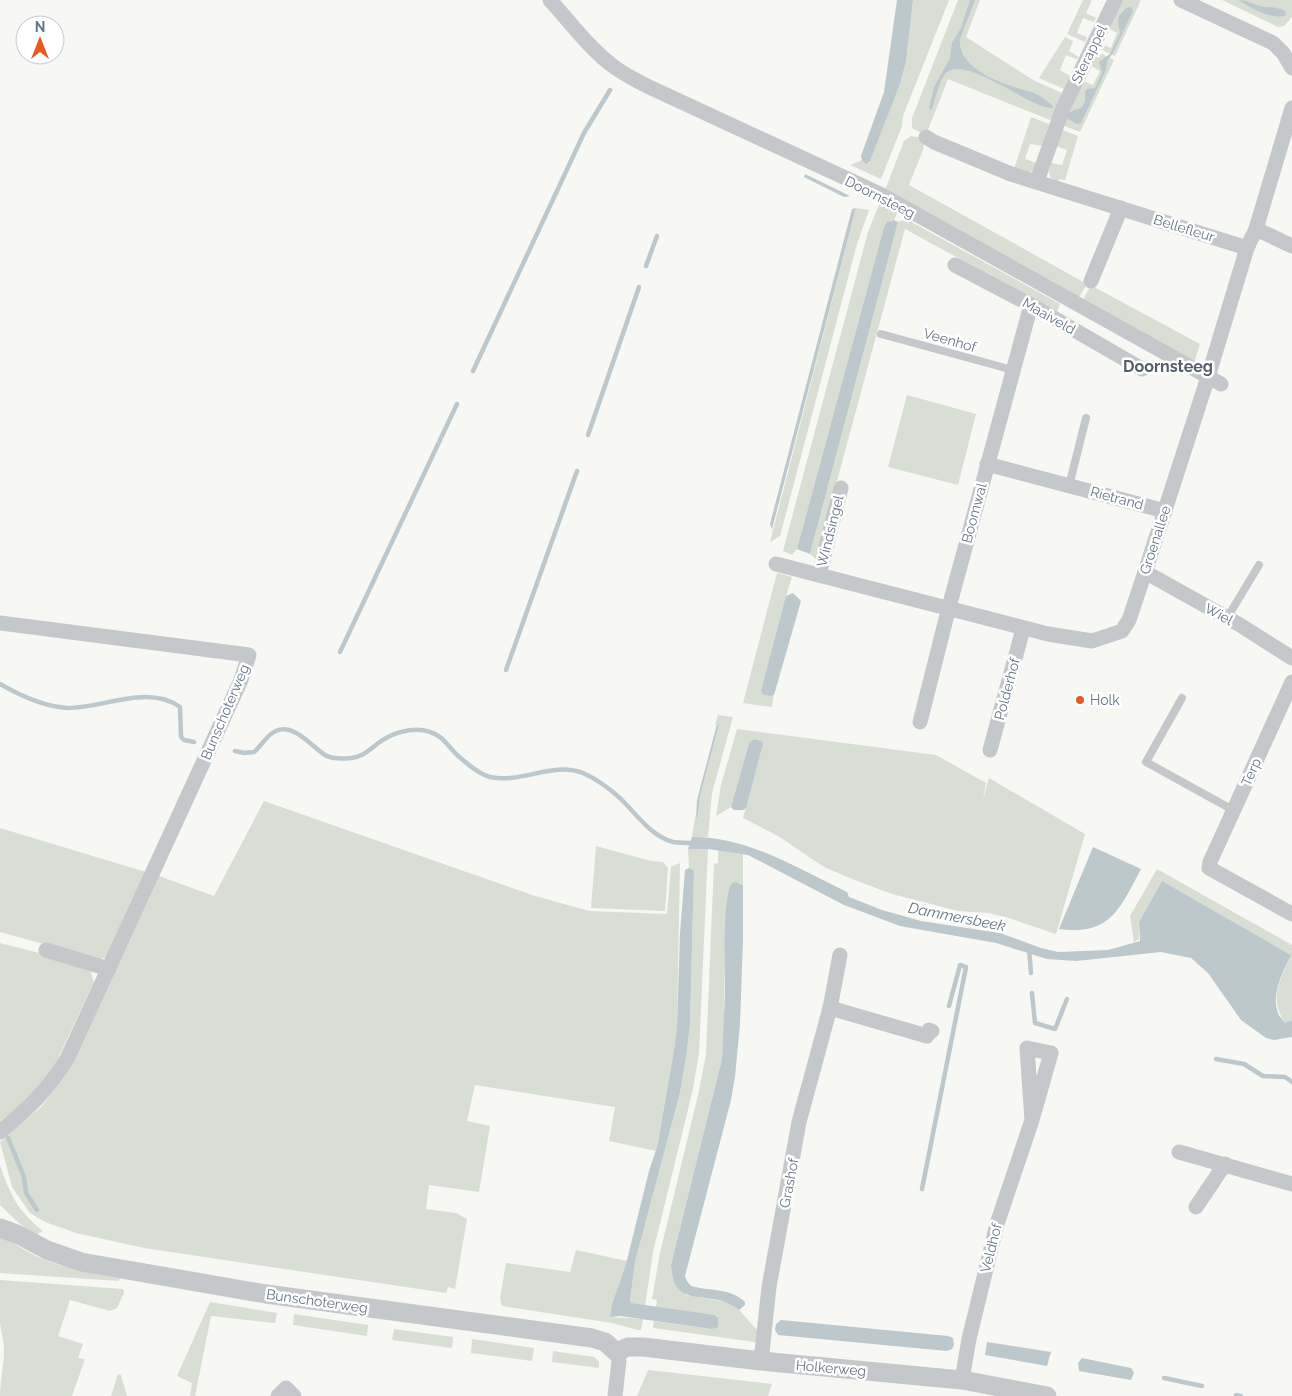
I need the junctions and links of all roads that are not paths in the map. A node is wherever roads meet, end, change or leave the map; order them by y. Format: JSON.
{"nodes":[{"id":1,"x":550,"y":0,"type":"edge"},
{"id":2,"x":1115,"y":0,"type":"edge"},
{"id":3,"x":1181,"y":0,"type":"edge"},
{"id":4,"x":1292,"y":68,"type":"edge"},
{"id":5,"x":1292,"y":108,"type":"edge"},
{"id":6,"x":926,"y":137,"type":"dead end"},
{"id":7,"x":1037,"y":182,"type":"junction"},
{"id":8,"x":1121,"y":208,"type":"junction"},
{"id":9,"x":1256,"y":229,"type":"junction"},
{"id":10,"x":1292,"y":246,"type":"edge"},
{"id":11,"x":1247,"y":248,"type":"junction"},
{"id":12,"x":955,"y":265,"type":"dead end"},
{"id":13,"x":1091,"y":281,"type":"dead end"},
{"id":14,"x":1031,"y":305,"type":"junction"},
{"id":15,"x":881,"y":334,"type":"dead end"},
{"id":16,"x":1142,"y":369,"type":"dead end"},
{"id":17,"x":1013,"y":370,"type":"junction"},
{"id":18,"x":1214,"y":381,"type":"junction"},
{"id":19,"x":1086,"y":418,"type":"dead end"},
{"id":20,"x":987,"y":464,"type":"junction"},
{"id":21,"x":1069,"y":486,"type":"junction"},
{"id":22,"x":841,"y":488,"type":"dead end"},
{"id":23,"x":1165,"y":511,"type":"junction"},
{"id":24,"x":776,"y":564,"type":"dead end"},
{"id":25,"x":1259,"y":565,"type":"dead end"},
{"id":26,"x":1145,"y":572,"type":"junction"},
{"id":27,"x":819,"y":575,"type":"junction"},
{"id":28,"x":949,"y":608,"type":"junction"},
{"id":29,"x":1227,"y":618,"type":"junction"},
{"id":30,"x":0,"y":623,"type":"edge"},
{"id":31,"x":1023,"y":628,"type":"junction"},
{"id":32,"x":1292,"y":658,"type":"edge"},
{"id":33,"x":1292,"y":682,"type":"edge"},
{"id":34,"x":1182,"y":698,"type":"dead end"},
{"id":35,"x":920,"y":722,"type":"dead end"},
{"id":36,"x":990,"y":750,"type":"dead end"},
{"id":37,"x":1233,"y":810,"type":"junction"},
{"id":38,"x":1292,"y":914,"type":"edge"},
{"id":39,"x":46,"y":950,"type":"dead end"},
{"id":40,"x":840,"y":955,"type":"dead end"},
{"id":41,"x":109,"y":969,"type":"junction"},
{"id":42,"x":830,"y":1008,"type":"junction"},
{"id":43,"x":932,"y":1031,"type":"dead end"},
{"id":44,"x":1032,"y":1120,"type":"dead end"},
{"id":45,"x":0,"y":1132,"type":"edge"},
{"id":46,"x":1179,"y":1152,"type":"dead end"},
{"id":47,"x":1225,"y":1164,"type":"junction"},
{"id":48,"x":1292,"y":1184,"type":"edge"},
{"id":49,"x":1196,"y":1207,"type":"dead end"},
{"id":50,"x":0,"y":1212,"type":"edge"},
{"id":51,"x":0,"y":1228,"type":"edge"},
{"id":52,"x":19,"y":1235,"type":"junction"},
{"id":53,"x":616,"y":1352,"type":"junction"},
{"id":54,"x":761,"y":1361,"type":"junction"},
{"id":55,"x":962,"y":1380,"type":"junction"},
{"id":56,"x":278,"y":1396,"type":"edge"},
{"id":57,"x":294,"y":1396,"type":"edge"},
{"id":58,"x":614,"y":1396,"type":"edge"},
{"id":59,"x":1047,"y":1396,"type":"edge"}],
"edges":[{"from":1,"to":18,"type":"street","name":"Doornsteeg"},
{"from":2,"to":7,"type":"street","name":"Sterappel"},
{"from":3,"to":4,"type":"street"},
{"from":5,"to":9,"type":"street","name":"Groenallee"},
{"from":6,"to":7,"type":"street","name":"Bellefleur"},
{"from":7,"to":8,"type":"street","name":"Bellefleur"},
{"from":8,"to":11,"type":"street","name":"Bellefleur"},
{"from":8,"to":13,"type":"street"},
{"from":9,"to":10,"type":"street"},
{"from":9,"to":11,"type":"street","name":"Groenallee"},
{"from":11,"to":18,"type":"street","name":"Groenallee"},
{"from":12,"to":14,"type":"street","name":"Maaiveld"},
{"from":14,"to":16,"type":"street","name":"Maaiveld"},
{"from":14,"to":17,"type":"street","name":"Boomwal"},
{"from":15,"to":17,"type":"lane","name":"Veenhof"},
{"from":17,"to":20,"type":"street","name":"Boomwal"},
{"from":18,"to":23,"type":"street","name":"Groenallee"},
{"from":19,"to":21,"type":"lane"},
{"from":20,"to":21,"type":"street","name":"Rietrand"},
{"from":20,"to":28,"type":"street","name":"Boomwal"},
{"from":21,"to":23,"type":"street","name":"Rietrand"},
{"from":22,"to":27,"type":"street","name":"Windsingel"},
{"from":23,"to":26,"type":"street","name":"Groenallee"},
{"from":24,"to":27,"type":"street","name":"Groenallee"},
{"from":25,"to":29,"type":"lane"},
{"from":26,"to":29,"type":"street","name":"Wiel"},
{"from":26,"to":31,"type":"street","name":"Groenallee"},
{"from":27,"to":28,"type":"street","name":"Groenallee"},
{"from":28,"to":31,"type":"street","name":"Groenallee"},
{"from":28,"to":35,"type":"street","name":"Boomwal"},
{"from":29,"to":32,"type":"street","name":"Wiel"},
{"from":30,"to":41,"type":"street","name":"Bunschoterweg"},
{"from":31,"to":36,"type":"street","name":"Polderhof"},
{"from":33,"to":37,"type":"street","name":"Terp"},
{"from":34,"to":37,"type":"lane"},
{"from":37,"to":38,"type":"street","name":"Terp"},
{"from":39,"to":41,"type":"street"},
{"from":40,"to":42,"type":"street","name":"Grashof"},
{"from":41,"to":45,"type":"street","name":"Bunschoterweg"},
{"from":42,"to":43,"type":"street"},
{"from":42,"to":54,"type":"street","name":"Grashof"},
{"from":44,"to":55,"type":"street","name":"Veldhof"},
{"from":46,"to":47,"type":"street"},
{"from":47,"to":48,"type":"street"},
{"from":47,"to":49,"type":"street"},
{"from":50,"to":52,"type":"street","name":"Bunschoterweg"},
{"from":51,"to":52,"type":"street","name":"Bunschoterweg"},
{"from":52,"to":53,"type":"street","name":"Bunschoterweg"},
{"from":53,"to":54,"type":"street","name":"Holkerweg"},
{"from":53,"to":58,"type":"street"},
{"from":54,"to":55,"type":"street","name":"Holkerweg"},
{"from":55,"to":59,"type":"street","name":"Holkerweg"},
{"from":56,"to":57,"type":"street"}]}
